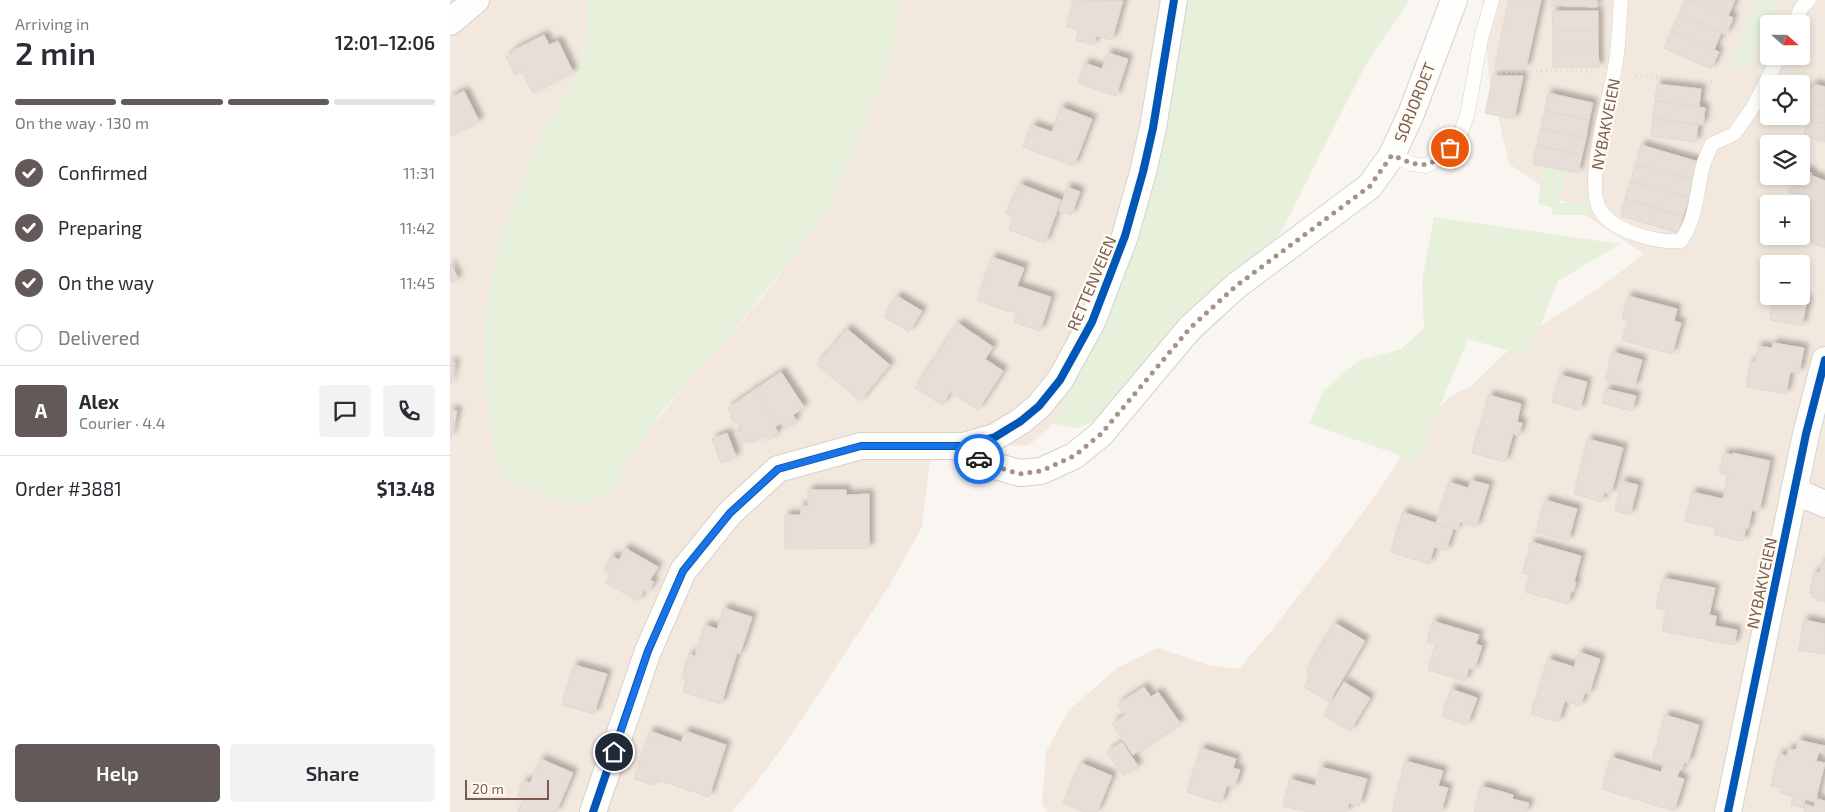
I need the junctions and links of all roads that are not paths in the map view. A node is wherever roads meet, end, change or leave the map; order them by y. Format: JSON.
{"nodes":[{"id":1,"x":476,"y":0,"type":"edge"},
{"id":2,"x":1174,"y":0,"type":"edge"},
{"id":3,"x":1454,"y":0,"type":"edge"},
{"id":4,"x":1492,"y":0,"type":"edge"},
{"id":5,"x":1621,"y":0,"type":"edge"},
{"id":6,"x":1809,"y":0,"type":"edge"},
{"id":7,"x":1798,"y":15,"type":"edge"},
{"id":8,"x":450,"y":22,"type":"edge"},
{"id":9,"x":1774,"y":65,"type":"edge"},
{"id":10,"x":1392,"y":155,"type":"junction"},
{"id":11,"x":1825,"y":360,"type":"edge"},
{"id":12,"x":963,"y":446,"type":"junction"},
{"id":13,"x":1794,"y":491,"type":"junction"},
{"id":14,"x":1825,"y":504,"type":"edge"},
{"id":15,"x":593,"y":812,"type":"edge"},
{"id":16,"x":1728,"y":812,"type":"edge"}],
"edges":[{"from":1,"to":8,"type":"street"},
{"from":2,"to":12,"type":"street","name":"RETTENVEIEN"},
{"from":3,"to":10,"type":"street","name":"SØRJORDET"},
{"from":4,"to":10,"type":"lane"},
{"from":5,"to":9,"type":"lane","name":"NYBAKVEIEN"},
{"from":6,"to":7,"type":"lane"},
{"from":10,"to":12,"type":"street","name":"SØRJORDET"},
{"from":11,"to":13,"type":"street","name":"NYBAKVEIEN"},
{"from":12,"to":15,"type":"street","name":"RETTENVEIEN"},
{"from":13,"to":14,"type":"street"},
{"from":13,"to":16,"type":"street","name":"NYBAKVEIEN"}]}
